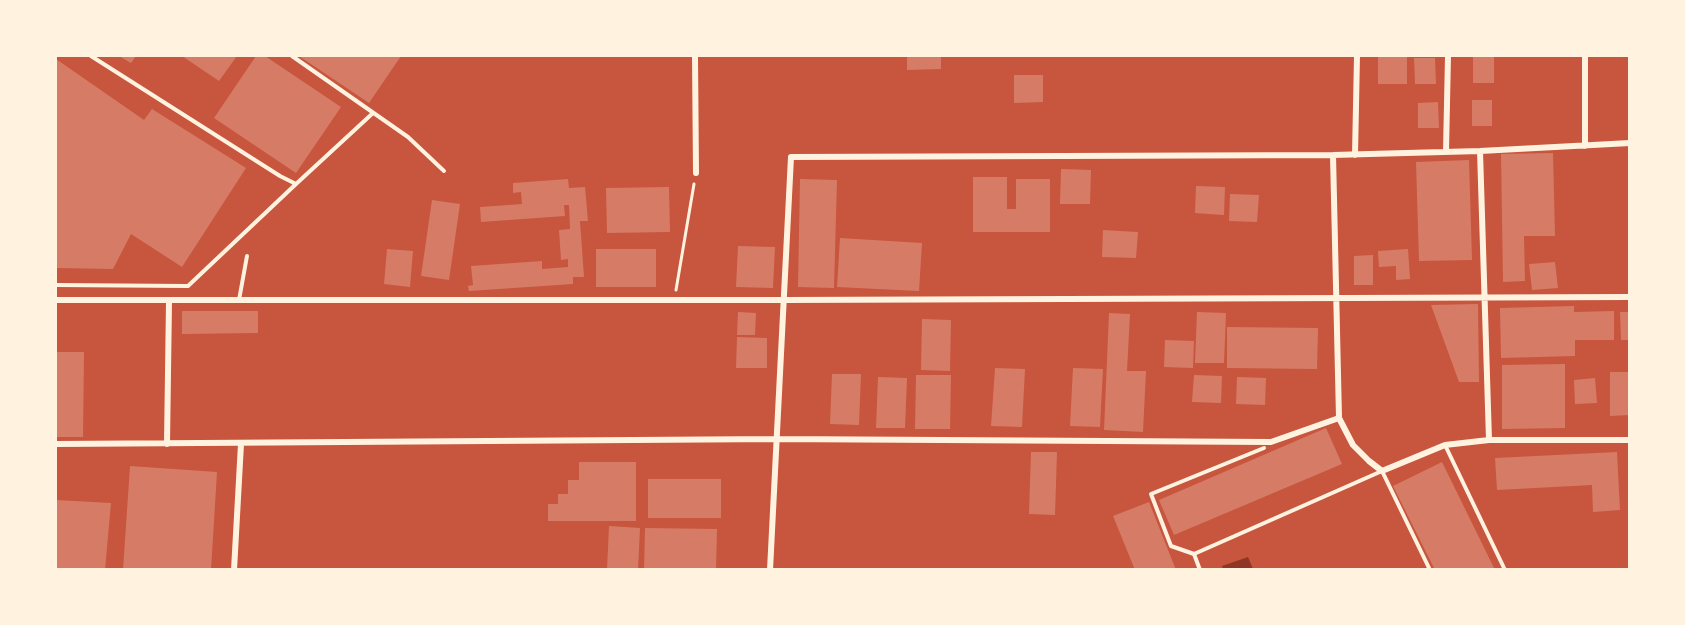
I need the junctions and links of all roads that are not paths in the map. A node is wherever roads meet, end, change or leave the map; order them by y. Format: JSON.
{"nodes":[{"id":1,"x":91,"y":56,"type":"edge"},
{"id":2,"x":292,"y":56,"type":"edge"},
{"id":3,"x":695,"y":56,"type":"edge"},
{"id":4,"x":1357,"y":56,"type":"edge"},
{"id":5,"x":1448,"y":56,"type":"edge"},
{"id":6,"x":1585,"y":56,"type":"edge"},
{"id":7,"x":373,"y":113,"type":"junction"},
{"id":8,"x":1629,"y":143,"type":"edge"},
{"id":9,"x":1585,"y":146,"type":"junction"},
{"id":10,"x":1446,"y":151,"type":"junction"},
{"id":11,"x":1480,"y":151,"type":"junction"},
{"id":12,"x":1333,"y":155,"type":"junction"},
{"id":13,"x":1355,"y":155,"type":"junction"},
{"id":14,"x":444,"y":171,"type":"dead end"},
{"id":15,"x":696,"y":173,"type":"road end"},
{"id":16,"x":297,"y":184,"type":"junction"},
{"id":17,"x":247,"y":256,"type":"dead end"},
{"id":18,"x":56,"y":285,"type":"edge"},
{"id":19,"x":1484,"y":297,"type":"junction"},
{"id":20,"x":1629,"y":297,"type":"edge"},
{"id":21,"x":1336,"y":298,"type":"junction"},
{"id":22,"x":56,"y":300,"type":"edge"},
{"id":23,"x":784,"y":300,"type":"junction"},
{"id":24,"x":169,"y":301,"type":"junction"},
{"id":25,"x":238,"y":301,"type":"junction"},
{"id":26,"x":1339,"y":418,"type":"junction"},
{"id":27,"x":777,"y":440,"type":"junction"},
{"id":28,"x":1489,"y":440,"type":"junction"},
{"id":29,"x":1629,"y":440,"type":"edge"},
{"id":30,"x":56,"y":444,"type":"edge"},
{"id":31,"x":167,"y":444,"type":"junction"},
{"id":32,"x":241,"y":444,"type":"junction"},
{"id":33,"x":1444,"y":445,"type":"junction"},
{"id":34,"x":1264,"y":448,"type":"dead end"},
{"id":35,"x":1382,"y":471,"type":"junction"},
{"id":36,"x":1194,"y":554,"type":"junction"},
{"id":37,"x":234,"y":570,"type":"edge"},
{"id":38,"x":770,"y":570,"type":"edge"},
{"id":39,"x":1200,"y":570,"type":"edge"},
{"id":40,"x":1430,"y":570,"type":"edge"},
{"id":41,"x":1505,"y":570,"type":"edge"}],
"edges":[{"from":1,"to":16,"type":"lane"},
{"from":2,"to":7,"type":"lane"},
{"from":3,"to":15,"type":"street"},
{"from":4,"to":13,"type":"street"},
{"from":5,"to":10,"type":"street"},
{"from":6,"to":9,"type":"street"},
{"from":7,"to":14,"type":"lane"},
{"from":7,"to":16,"type":"lane"},
{"from":8,"to":9,"type":"street"},
{"from":9,"to":11,"type":"street"},
{"from":10,"to":11,"type":"street"},
{"from":10,"to":13,"type":"street"},
{"from":11,"to":19,"type":"street"},
{"from":12,"to":13,"type":"street"},
{"from":12,"to":21,"type":"street"},
{"from":12,"to":23,"type":"street"},
{"from":16,"to":18,"type":"lane"},
{"from":17,"to":25,"type":"lane"},
{"from":19,"to":20,"type":"street"},
{"from":19,"to":21,"type":"street"},
{"from":19,"to":28,"type":"street"},
{"from":21,"to":23,"type":"street"},
{"from":21,"to":26,"type":"street"},
{"from":22,"to":24,"type":"street"},
{"from":23,"to":25,"type":"street"},
{"from":23,"to":27,"type":"street"},
{"from":24,"to":25,"type":"street"},
{"from":24,"to":31,"type":"street"},
{"from":26,"to":27,"type":"street"},
{"from":26,"to":35,"type":"street"},
{"from":27,"to":32,"type":"street"},
{"from":27,"to":38,"type":"street"},
{"from":28,"to":29,"type":"street"},
{"from":28,"to":33,"type":"street"},
{"from":30,"to":31,"type":"street"},
{"from":31,"to":32,"type":"street"},
{"from":32,"to":37,"type":"street"},
{"from":33,"to":35,"type":"street"},
{"from":33,"to":41,"type":"lane"},
{"from":34,"to":36,"type":"lane"},
{"from":35,"to":36,"type":"lane"},
{"from":35,"to":40,"type":"lane"},
{"from":36,"to":39,"type":"lane"}]}
